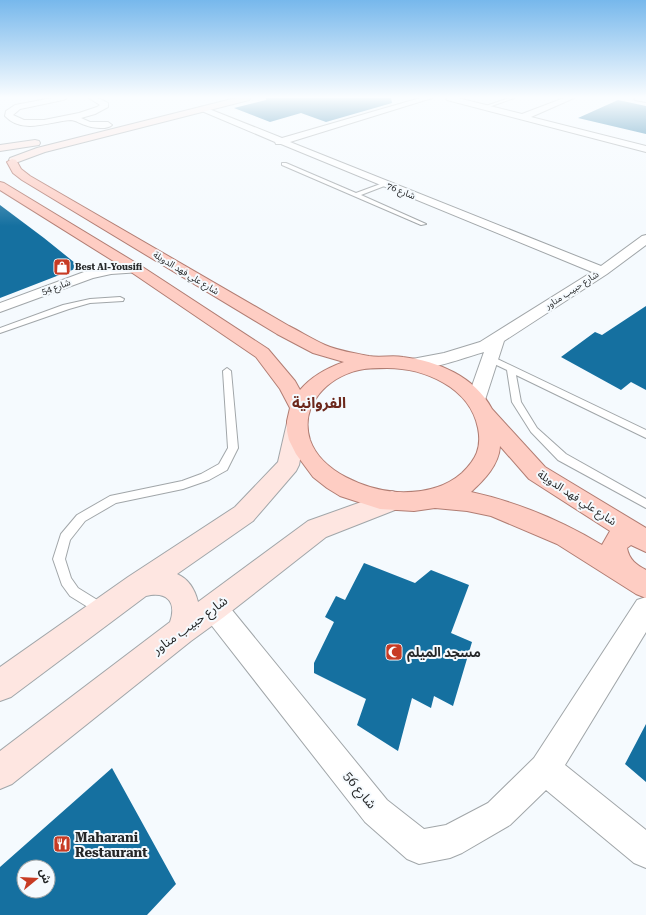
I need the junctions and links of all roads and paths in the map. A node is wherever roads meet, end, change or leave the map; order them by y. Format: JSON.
{"nodes":[{"id":1,"x":43,"y":141,"type":"edge"},
{"id":2,"x":77,"y":141,"type":"edge"},
{"id":3,"x":276,"y":141,"type":"edge"},
{"id":4,"x":283,"y":141,"type":"edge"},
{"id":5,"x":614,"y":141,"type":"edge"},
{"id":6,"x":279,"y":142,"type":"junction"},
{"id":7,"x":0,"y":149,"type":"edge"},
{"id":8,"x":646,"y":149,"type":"edge"},
{"id":9,"x":9,"y":163,"type":"edge"},
{"id":10,"x":284,"y":164,"type":"dead end"},
{"id":11,"x":385,"y":184,"type":"junction"},
{"id":12,"x":0,"y":185,"type":"edge"},
{"id":13,"x":357,"y":195,"type":"junction"},
{"id":14,"x":424,"y":224,"type":"dead end"},
{"id":15,"x":646,"y":239,"type":"edge"},
{"id":16,"x":136,"y":269,"type":"junction"},
{"id":17,"x":602,"y":271,"type":"junction"},
{"id":18,"x":120,"y":300,"type":"dead end"},
{"id":19,"x":0,"y":308,"type":"edge"},
{"id":20,"x":0,"y":331,"type":"edge"},
{"id":21,"x":497,"y":339,"type":"junction"},
{"id":22,"x":491,"y":359,"type":"junction"},
{"id":23,"x":372,"y":362,"type":"junction"},
{"id":24,"x":413,"y":364,"type":"junction"},
{"id":25,"x":511,"y":368,"type":"junction"},
{"id":26,"x":227,"y":371,"type":"dead end"},
{"id":27,"x":480,"y":405,"type":"junction"},
{"id":28,"x":298,"y":416,"type":"junction"},
{"id":29,"x":646,"y":434,"type":"edge"},
{"id":30,"x":433,"y":498,"type":"junction"},
{"id":31,"x":392,"y":501,"type":"junction"},
{"id":32,"x":646,"y":504,"type":"edge"},
{"id":33,"x":638,"y":537,"type":"edge"},
{"id":34,"x":624,"y":571,"type":"junction"},
{"id":35,"x":646,"y":585,"type":"edge"},
{"id":36,"x":138,"y":586,"type":"junction"},
{"id":37,"x":214,"y":608,"type":"junction"},
{"id":38,"x":646,"y":609,"type":"edge"},
{"id":39,"x":104,"y":610,"type":"junction"},
{"id":40,"x":180,"y":631,"type":"junction"},
{"id":41,"x":0,"y":686,"type":"edge"},
{"id":42,"x":545,"y":769,"type":"junction"},
{"id":43,"x":0,"y":772,"type":"edge"},
{"id":44,"x":646,"y":851,"type":"edge"}],
"edges":[{"from":1,"to":7,"type":"street"},
{"from":2,"to":9,"type":"street"},
{"from":3,"to":6,"type":"street","name":"شارع 76"},
{"from":4,"to":6,"type":"street"},
{"from":5,"to":8,"type":"street"},
{"from":6,"to":11,"type":"street","name":"شارع 76"},
{"from":7,"to":9,"type":"main road","name":"شارع علي فهد الدويلة"},
{"from":9,"to":23,"type":"main road","name":"شارع علي فهد الدويلة"},
{"from":10,"to":13,"type":"lane"},
{"from":11,"to":13,"type":"lane"},
{"from":11,"to":17,"type":"street","name":"شارع 76"},
{"from":12,"to":16,"type":"main road"},
{"from":13,"to":14,"type":"lane"},
{"from":15,"to":17,"type":"street","name":"شارع حبيب مناور"},
{"from":16,"to":19,"type":"street","name":"شارع 54"},
{"from":16,"to":28,"type":"main road"},
{"from":17,"to":21,"type":"street","name":"شارع حبيب مناور"},
{"from":18,"to":20,"type":"lane"},
{"from":21,"to":22,"type":"street"},
{"from":21,"to":24,"type":"street","name":"شارع حبيب مناور"},
{"from":22,"to":25,"type":"lane"},
{"from":22,"to":27,"type":"street"},
{"from":23,"to":24,"type":"main road","name":"شارع علي فهد الدويلة"},
{"from":23,"to":28,"type":"main road"},
{"from":24,"to":27,"type":"main road","name":"شارع علي فهد الدويلة"},
{"from":25,"to":29,"type":"lane"},
{"from":25,"to":32,"type":"lane"},
{"from":26,"to":39,"type":"lane"},
{"from":27,"to":30,"type":"main road"},
{"from":27,"to":33,"type":"main road","name":"شارع علي فهد الدويلة"},
{"from":28,"to":31,"type":"main road"},
{"from":28,"to":36,"type":"street"},
{"from":30,"to":31,"type":"main road"},
{"from":30,"to":34,"type":"main road"},
{"from":31,"to":37,"type":"street","name":"شارع حبيب مناور"},
{"from":33,"to":34,"type":"main road"},
{"from":34,"to":35,"type":"main road"},
{"from":36,"to":39,"type":"street"},
{"from":36,"to":40,"type":"street"},
{"from":37,"to":40,"type":"street","name":"شارع حبيب مناور"},
{"from":37,"to":42,"type":"street","name":"شارع 56"},
{"from":38,"to":42,"type":"street","name":"شارع 56"},
{"from":39,"to":41,"type":"street"},
{"from":40,"to":43,"type":"street","name":"شارع حبيب مناور"},
{"from":42,"to":44,"type":"street"}]}
